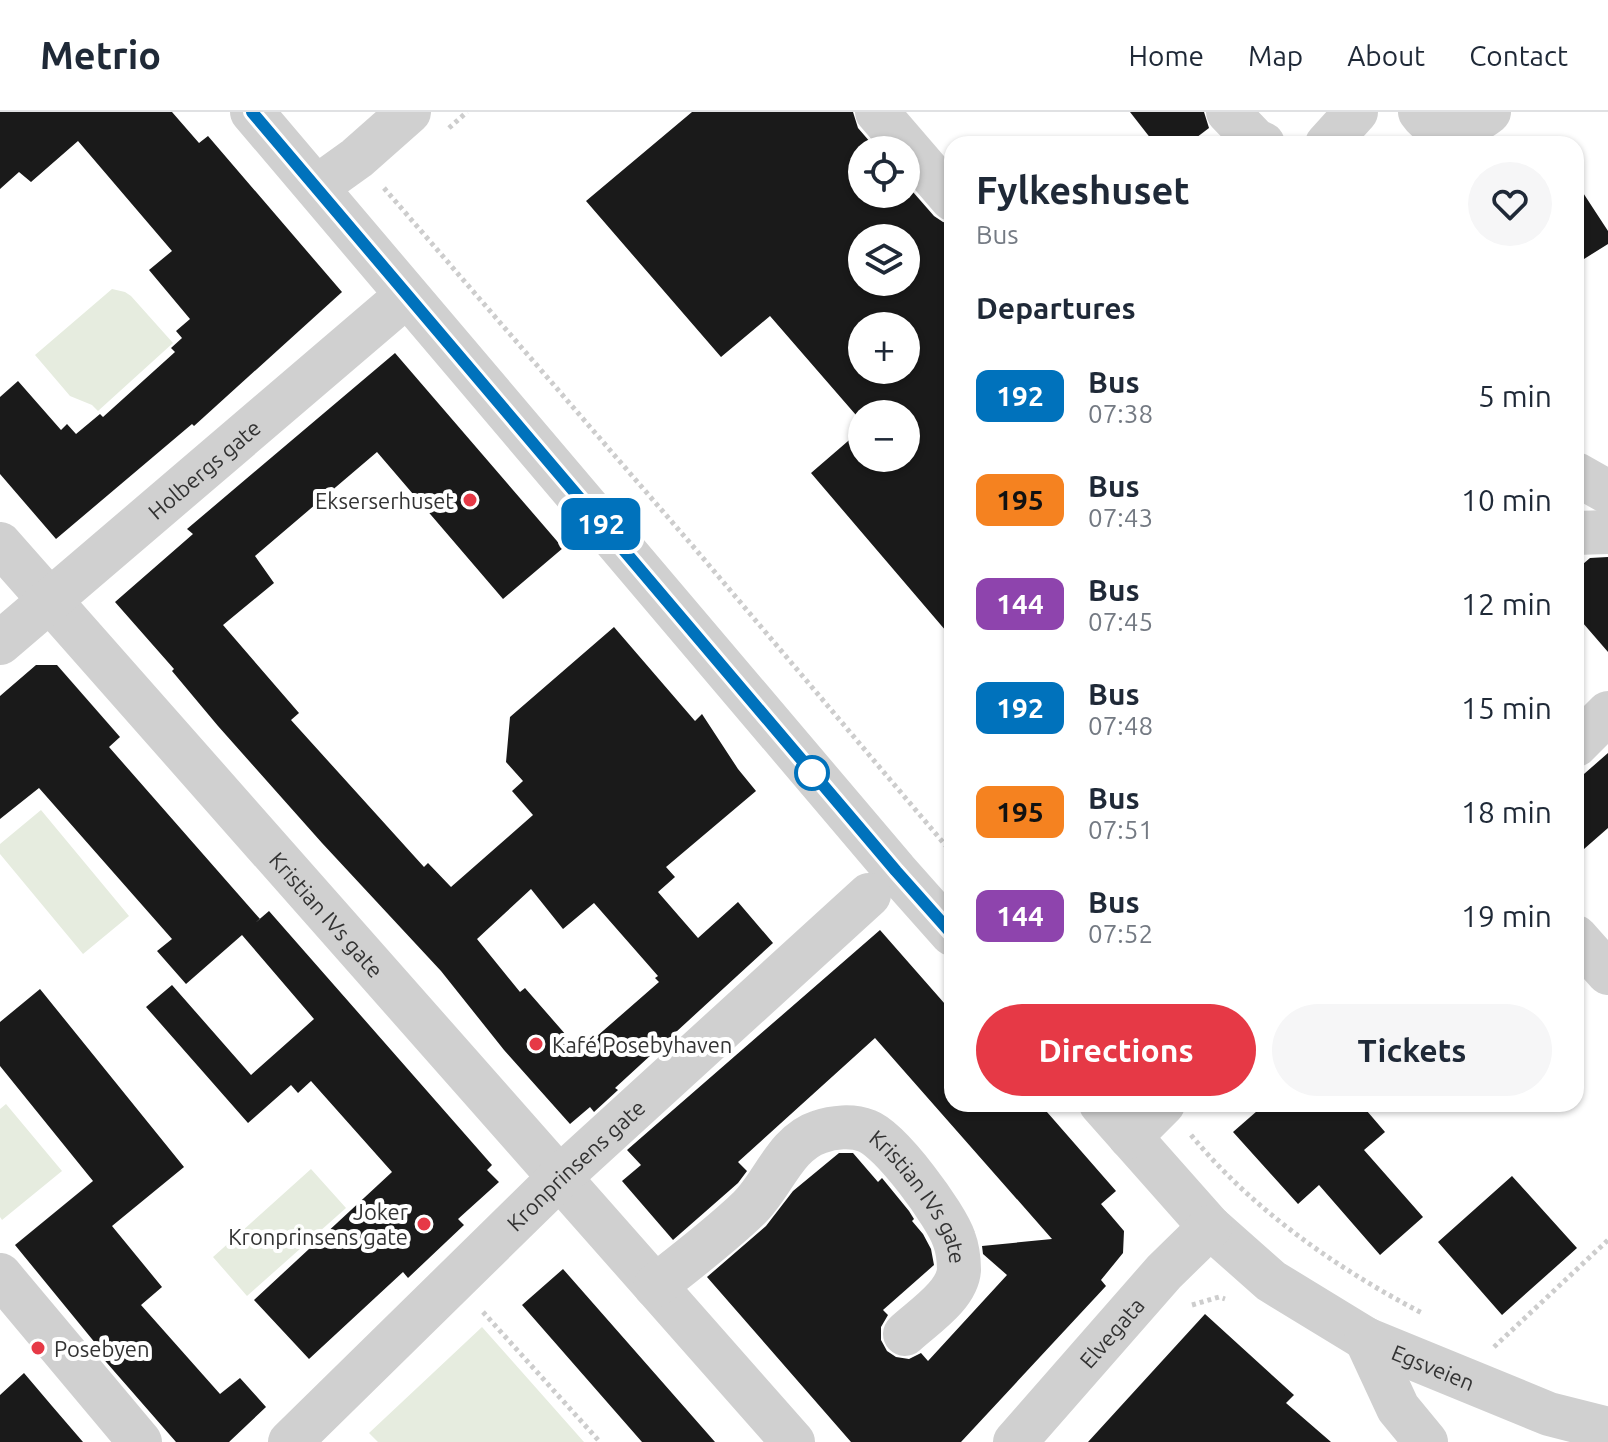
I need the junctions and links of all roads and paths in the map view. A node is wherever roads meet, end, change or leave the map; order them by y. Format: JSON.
{"nodes":[{"id":1,"x":252,"y":112,"type":"edge"},
{"id":2,"x":409,"y":112,"type":"edge"},
{"id":3,"x":877,"y":112,"type":"edge"},
{"id":4,"x":1228,"y":112,"type":"edge"},
{"id":5,"x":1356,"y":112,"type":"edge"},
{"id":6,"x":1420,"y":112,"type":"edge"},
{"id":7,"x":1489,"y":112,"type":"edge"},
{"id":8,"x":1251,"y":136,"type":"edge"},
{"id":9,"x":1334,"y":136,"type":"edge"},
{"id":10,"x":318,"y":186,"type":"junction"},
{"id":11,"x":383,"y":187,"type":"dead end"},
{"id":12,"x":944,"y":190,"type":"edge"},
{"id":13,"x":406,"y":296,"type":"junction"},
{"id":14,"x":1584,"y":478,"type":"edge"},
{"id":15,"x":1608,"y":492,"type":"edge"},
{"id":16,"x":1608,"y":532,"type":"edge"},
{"id":17,"x":1584,"y":533,"type":"edge"},
{"id":18,"x":0,"y":544,"type":"edge"},
{"id":19,"x":48,"y":601,"type":"junction"},
{"id":20,"x":0,"y":643,"type":"edge"},
{"id":21,"x":1608,"y":713,"type":"edge"},
{"id":22,"x":1584,"y":737,"type":"edge"},
{"id":23,"x":944,"y":844,"type":"edge"},
{"id":24,"x":869,"y":895,"type":"dead end"},
{"id":25,"x":944,"y":925,"type":"edge"},
{"id":26,"x":1584,"y":946,"type":"edge"},
{"id":27,"x":1608,"y":973,"type":"edge"},
{"id":28,"x":1108,"y":1112,"type":"edge"},
{"id":29,"x":1173,"y":1114,"type":"edge"},
{"id":30,"x":1130,"y":1137,"type":"junction"},
{"id":31,"x":560,"y":1177,"type":"junction"},
{"id":32,"x":1210,"y":1227,"type":"junction"},
{"id":33,"x":1608,"y":1240,"type":"edge"},
{"id":34,"x":0,"y":1275,"type":"edge"},
{"id":35,"x":454,"y":1280,"type":"junction"},
{"id":36,"x":655,"y":1286,"type":"junction"},
{"id":37,"x":1429,"y":1317,"type":"dead end"},
{"id":38,"x":905,"y":1334,"type":"dead end"},
{"id":39,"x":1366,"y":1339,"type":"junction"},
{"id":40,"x":1486,"y":1345,"type":"dead end"},
{"id":41,"x":1494,"y":1348,"type":"junction"},
{"id":42,"x":1507,"y":1353,"type":"dead end"},
{"id":43,"x":1608,"y":1429,"type":"edge"},
{"id":44,"x":140,"y":1442,"type":"edge"},
{"id":45,"x":290,"y":1442,"type":"edge"},
{"id":46,"x":600,"y":1442,"type":"edge"},
{"id":47,"x":793,"y":1442,"type":"edge"},
{"id":48,"x":1015,"y":1442,"type":"edge"},
{"id":49,"x":1426,"y":1442,"type":"edge"}],
"edges":[{"from":1,"to":10,"type":"street"},
{"from":2,"to":10,"type":"street"},
{"from":3,"to":12,"type":"street"},
{"from":4,"to":8,"type":"street"},
{"from":5,"to":9,"type":"street"},
{"from":6,"to":7,"type":"street"},
{"from":10,"to":13,"type":"street"},
{"from":11,"to":23,"type":"path"},
{"from":13,"to":19,"type":"street","name":"Holbergs gate"},
{"from":13,"to":25,"type":"street"},
{"from":14,"to":15,"type":"street"},
{"from":16,"to":17,"type":"street"},
{"from":18,"to":19,"type":"street","name":"Kristian IVs gate"},
{"from":19,"to":20,"type":"street","name":"Holbergs gate"},
{"from":19,"to":31,"type":"street","name":"Kristian IVs gate"},
{"from":21,"to":22,"type":"street"},
{"from":24,"to":31,"type":"street","name":"Kronprinsens gate"},
{"from":26,"to":27,"type":"street"},
{"from":28,"to":30,"type":"street","name":"Egsveien"},
{"from":29,"to":30,"type":"street"},
{"from":29,"to":37,"type":"path"},
{"from":30,"to":32,"type":"street","name":"Egsveien"},
{"from":31,"to":35,"type":"street","name":"Kronprinsens gate"},
{"from":31,"to":36,"type":"street","name":"Kristian IVs gate"},
{"from":32,"to":39,"type":"street","name":"Egsveien"},
{"from":32,"to":48,"type":"street","name":"Elvegata"},
{"from":33,"to":41,"type":"path"},
{"from":34,"to":44,"type":"street"},
{"from":35,"to":45,"type":"street","name":"Kronprinsens gate"},
{"from":35,"to":46,"type":"path"},
{"from":36,"to":38,"type":"street","name":"Kristian IVs gate"},
{"from":36,"to":47,"type":"street","name":"Kristian IVs gate"},
{"from":39,"to":43,"type":"street","name":"Egsveien"},
{"from":39,"to":49,"type":"street"},
{"from":40,"to":41,"type":"path"},
{"from":41,"to":42,"type":"path"}]}
